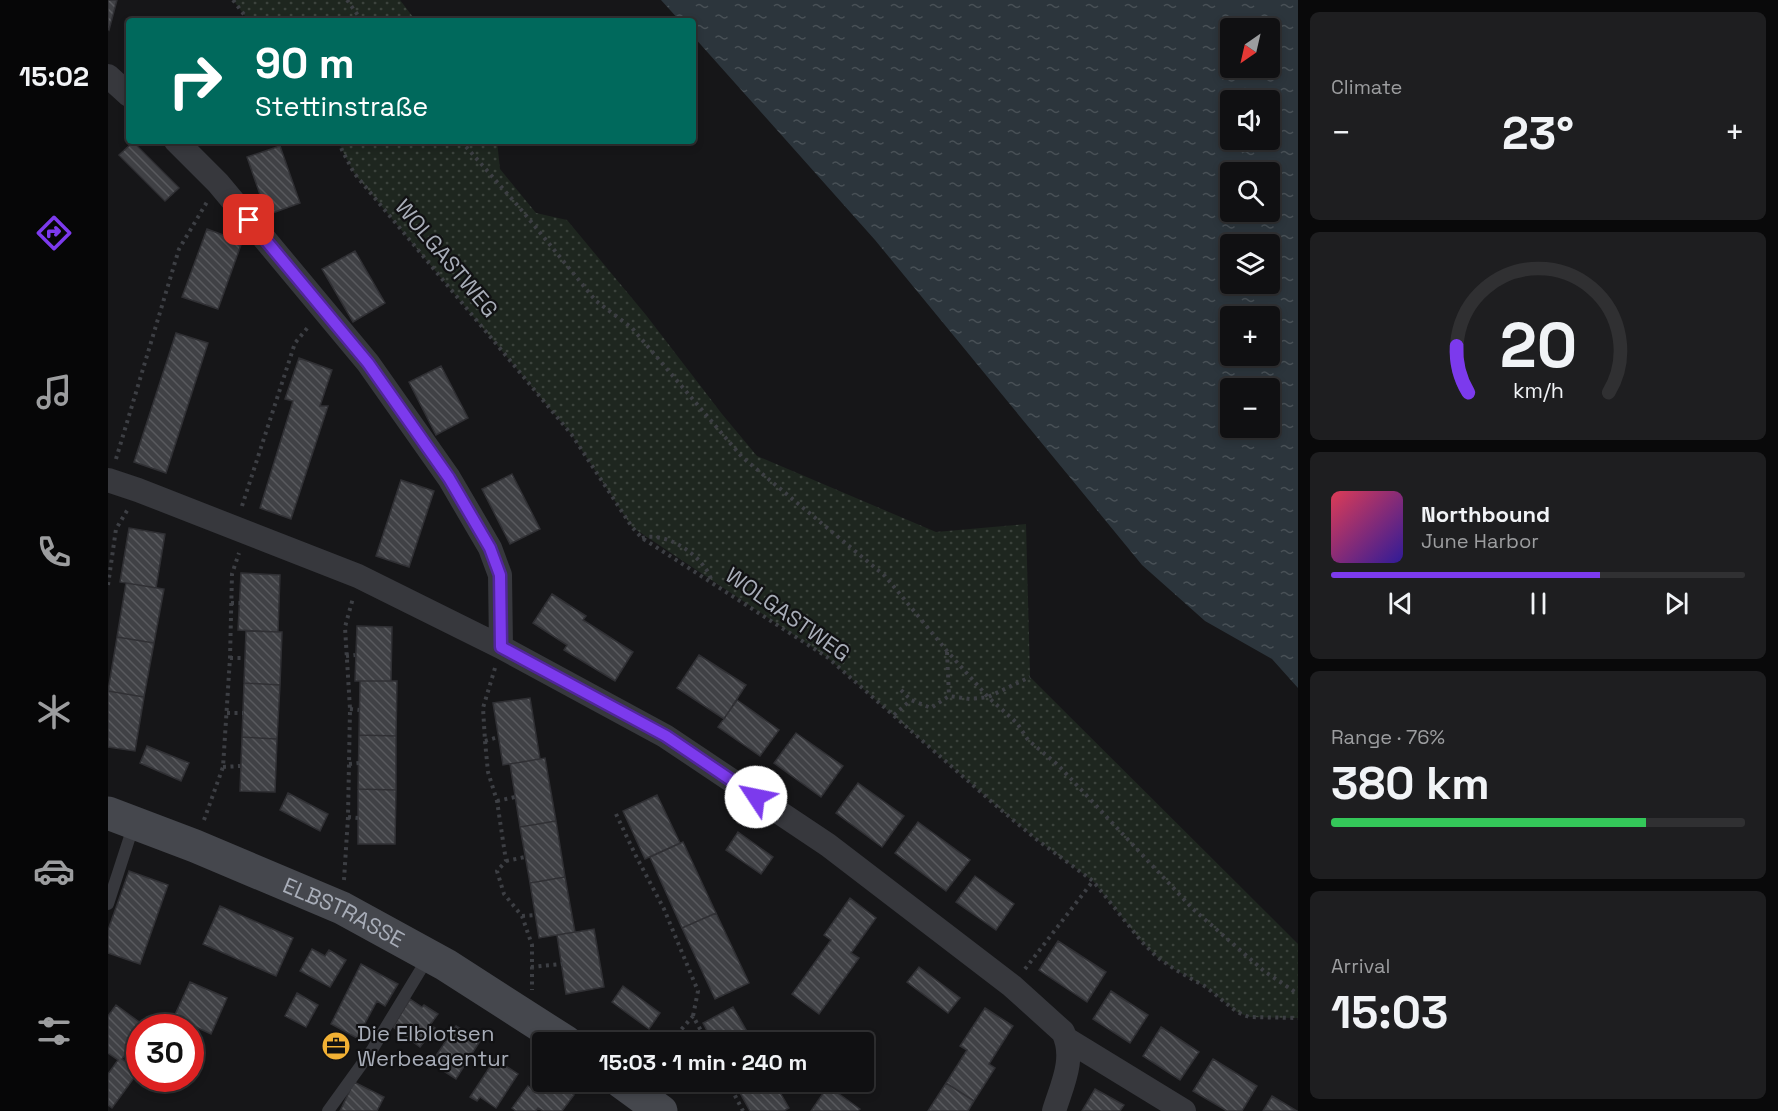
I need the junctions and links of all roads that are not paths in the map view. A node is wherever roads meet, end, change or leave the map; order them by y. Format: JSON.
{"nodes":[{"id":1,"x":108,"y":76,"type":"edge"},
{"id":2,"x":126,"y":92,"type":"edge"},
{"id":3,"x":179,"y":144,"type":"edge"},
{"id":4,"x":109,"y":480,"type":"edge"},
{"id":5,"x":501,"y":647,"type":"junction"},
{"id":6,"x":121,"y":818,"type":"edge"},
{"id":7,"x":108,"y":904,"type":"edge"},
{"id":8,"x":429,"y":956,"type":"junction"},
{"id":9,"x":551,"y":1032,"type":"edge"},
{"id":10,"x":1068,"y":1040,"type":"junction"},
{"id":11,"x":632,"y":1092,"type":"edge"},
{"id":12,"x":650,"y":1108,"type":"edge"},
{"id":13,"x":328,"y":1111,"type":"edge"},
{"id":14,"x":1054,"y":1111,"type":"edge"},
{"id":15,"x":1184,"y":1111,"type":"edge"}],
"edges":[{"from":1,"to":2,"type":"street"},
{"from":3,"to":5,"type":"street"},
{"from":4,"to":5,"type":"street"},
{"from":5,"to":10,"type":"street"},
{"from":6,"to":7,"type":"lane"},
{"from":6,"to":8,"type":"street","name":"ELBSTRASSE"},
{"from":8,"to":9,"type":"street","name":"ELBSTRASSE"},
{"from":8,"to":13,"type":"lane"},
{"from":10,"to":14,"type":"street"},
{"from":10,"to":15,"type":"street"},
{"from":11,"to":12,"type":"street"}]}
